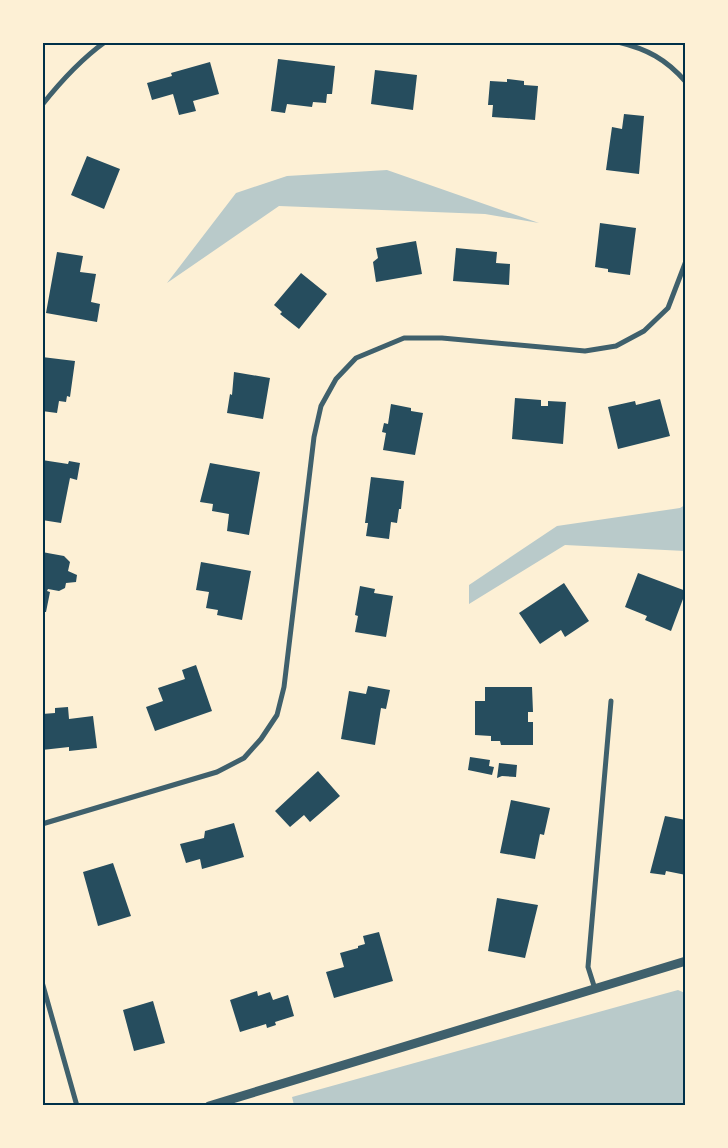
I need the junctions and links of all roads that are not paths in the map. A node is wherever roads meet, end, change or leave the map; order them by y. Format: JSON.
{"nodes":[{"id":1,"x":105,"y":42,"type":"edge"},
{"id":2,"x":618,"y":42,"type":"edge"},
{"id":3,"x":686,"y":82,"type":"edge"},
{"id":4,"x":42,"y":105,"type":"edge"},
{"id":5,"x":686,"y":261,"type":"edge"},
{"id":6,"x":611,"y":701,"type":"dead end"},
{"id":7,"x":42,"y":824,"type":"edge"},
{"id":8,"x":686,"y":961,"type":"edge"},
{"id":9,"x":686,"y":966,"type":"edge"},
{"id":10,"x":653,"y":971,"type":"junction"},
{"id":11,"x":42,"y":982,"type":"edge"},
{"id":12,"x":596,"y":990,"type":"junction"},
{"id":13,"x":77,"y":1106,"type":"edge"},
{"id":14,"x":209,"y":1106,"type":"edge"}],
"edges":[{"from":1,"to":4,"type":"street"},
{"from":2,"to":3,"type":"street"},
{"from":5,"to":7,"type":"street"},
{"from":6,"to":12,"type":"street"},
{"from":8,"to":10,"type":"street"},
{"from":9,"to":10,"type":"street"},
{"from":10,"to":12,"type":"street"},
{"from":11,"to":13,"type":"street"},
{"from":12,"to":14,"type":"street"}]}
